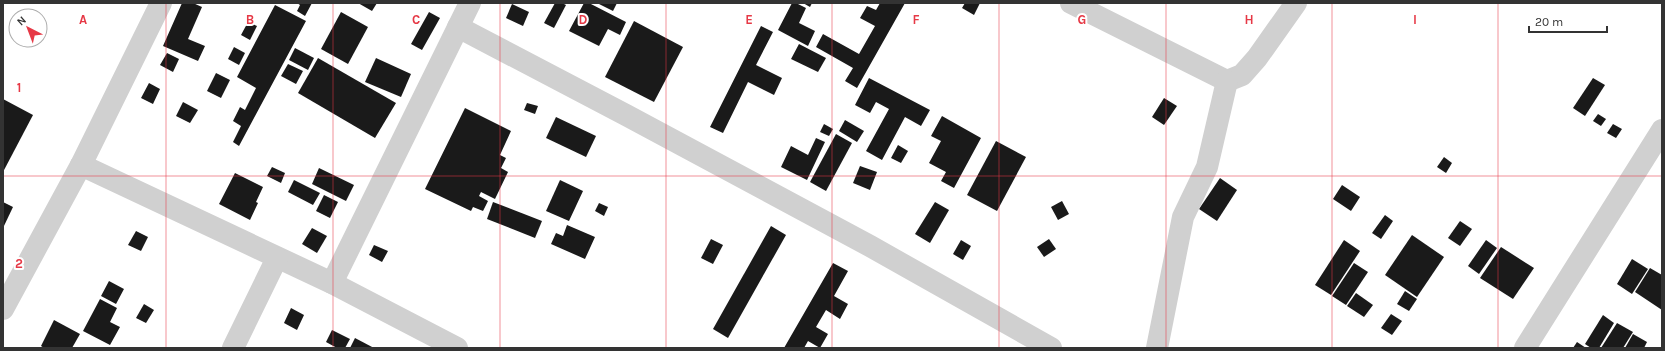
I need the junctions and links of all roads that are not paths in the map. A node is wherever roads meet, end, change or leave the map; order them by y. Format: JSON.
{"nodes":[{"id":1,"x":161,"y":3,"type":"edge"},
{"id":2,"x":470,"y":3,"type":"edge"},
{"id":3,"x":1071,"y":3,"type":"edge"},
{"id":4,"x":1296,"y":3,"type":"edge"},
{"id":5,"x":458,"y":27,"type":"junction"},
{"id":6,"x":1227,"y":81,"type":"junction"},
{"id":7,"x":1662,"y":130,"type":"edge"},
{"id":8,"x":81,"y":165,"type":"junction"},
{"id":9,"x":277,"y":258,"type":"junction"},
{"id":10,"x":332,"y":283,"type":"junction"},
{"id":11,"x":3,"y":309,"type":"edge"},
{"id":12,"x":233,"y":348,"type":"edge"},
{"id":13,"x":457,"y":348,"type":"edge"},
{"id":14,"x":1051,"y":348,"type":"edge"},
{"id":15,"x":1157,"y":348,"type":"edge"},
{"id":16,"x":1525,"y":348,"type":"edge"}],
"edges":[{"from":1,"to":8,"type":"street"},
{"from":2,"to":5,"type":"street"},
{"from":3,"to":6,"type":"street"},
{"from":4,"to":6,"type":"street"},
{"from":5,"to":10,"type":"street"},
{"from":5,"to":14,"type":"street"},
{"from":6,"to":15,"type":"street"},
{"from":7,"to":16,"type":"street"},
{"from":8,"to":9,"type":"street"},
{"from":8,"to":11,"type":"street"},
{"from":9,"to":10,"type":"street"},
{"from":9,"to":12,"type":"street"},
{"from":10,"to":13,"type":"street"}]}
